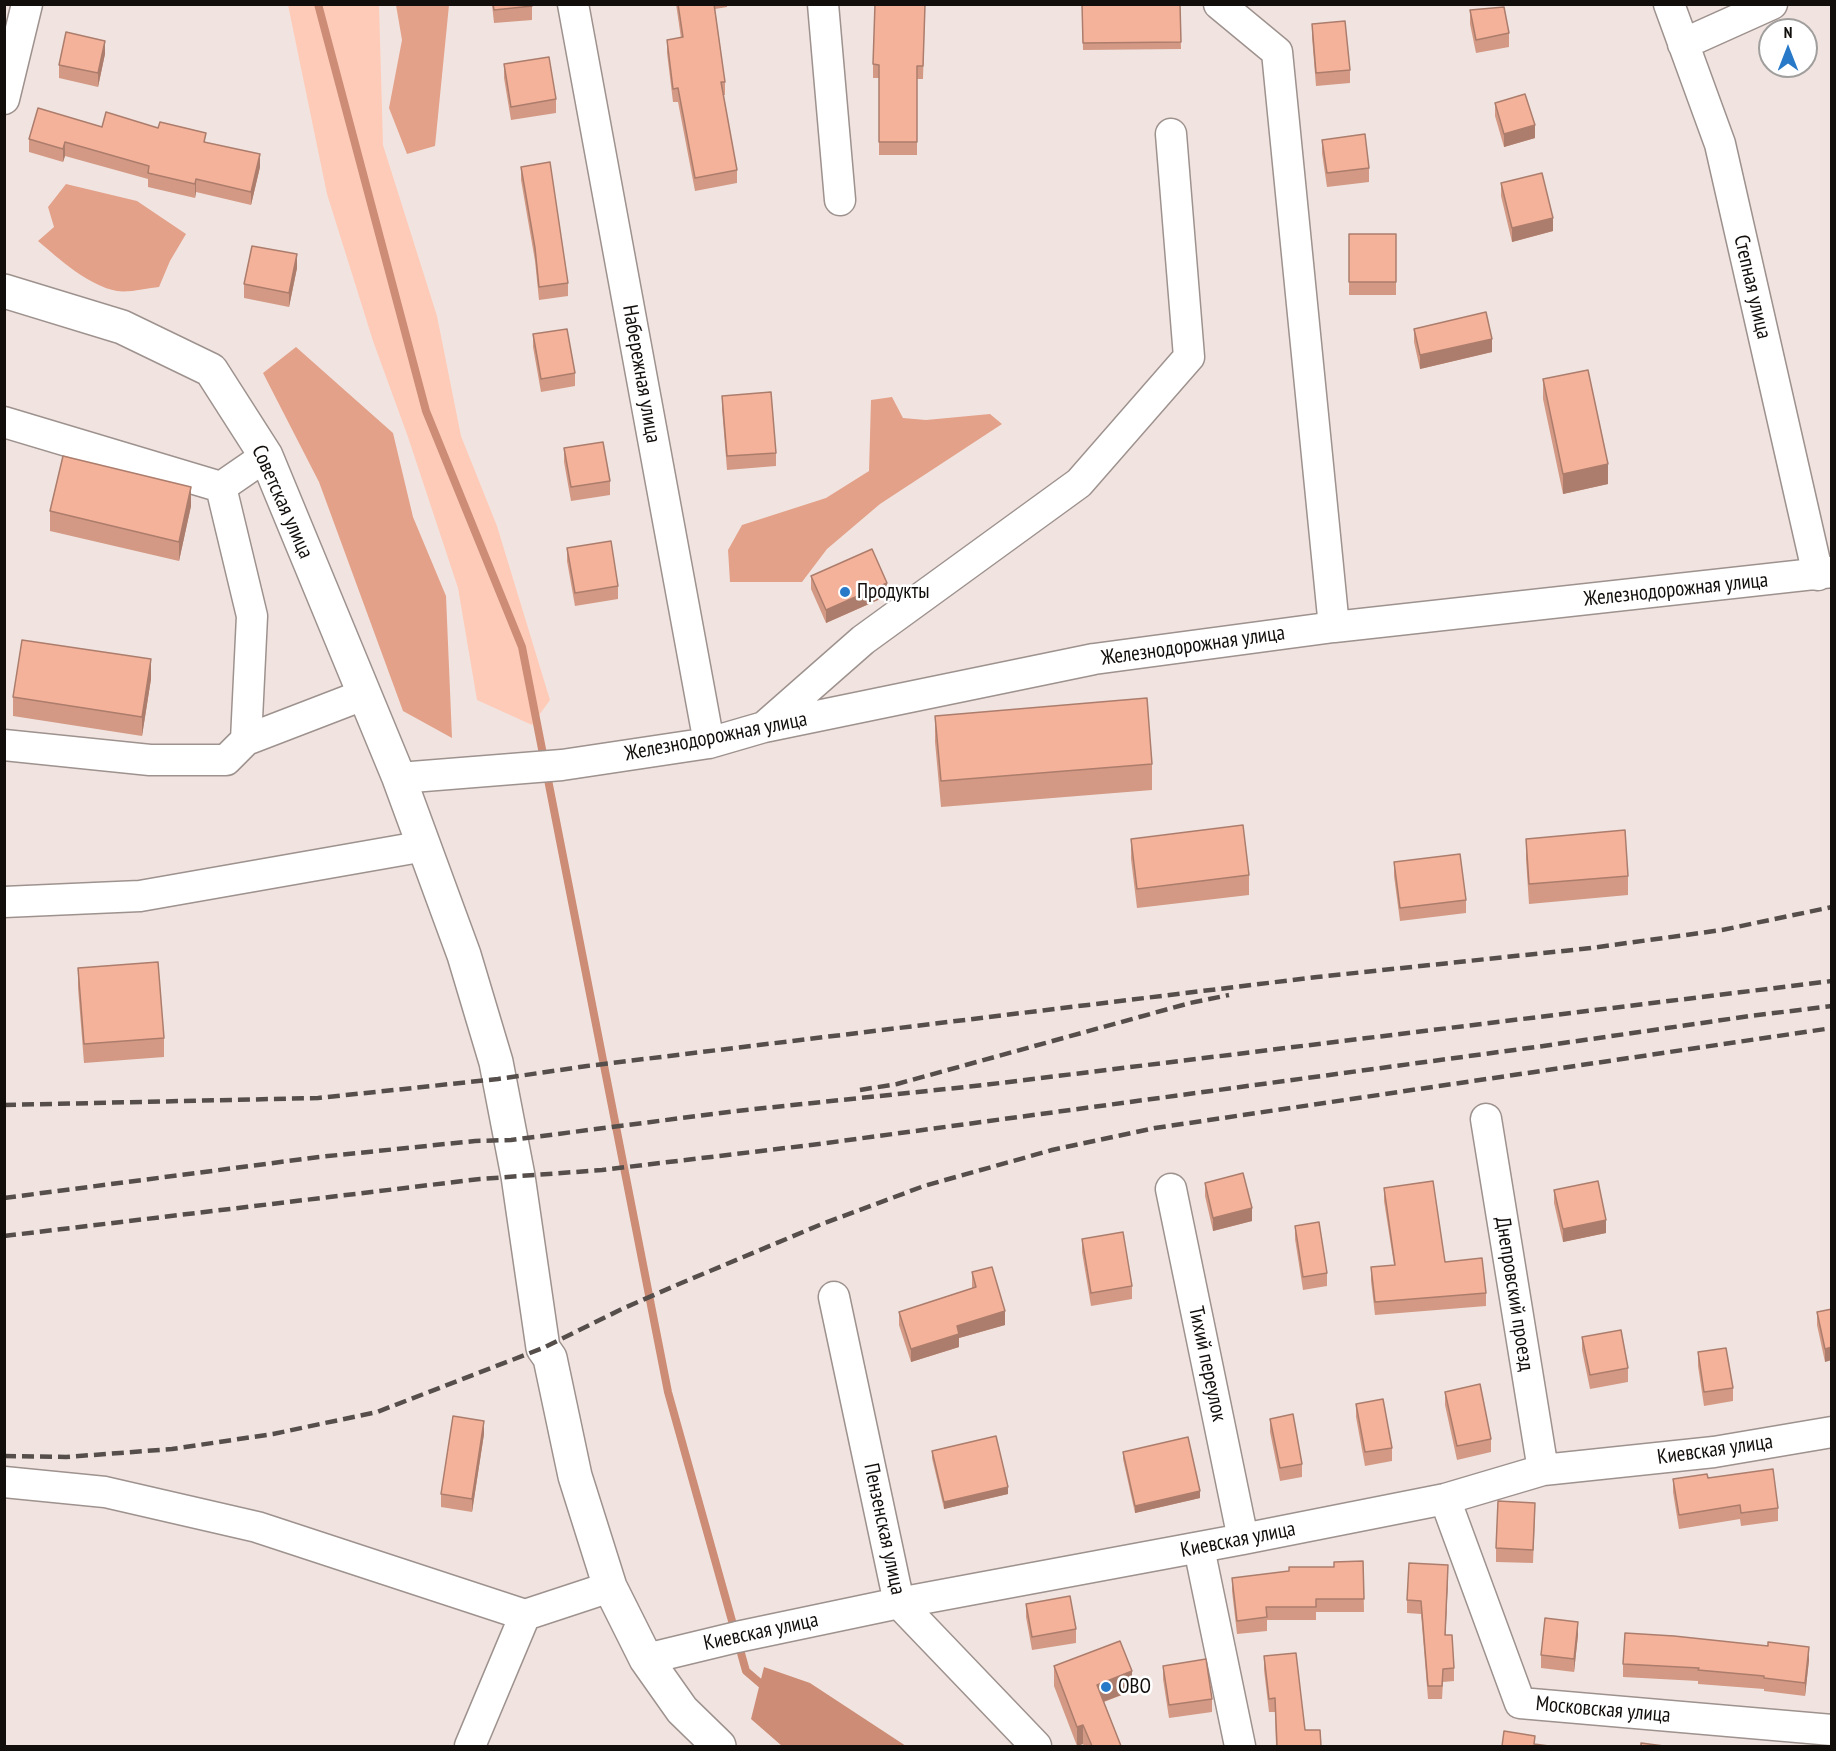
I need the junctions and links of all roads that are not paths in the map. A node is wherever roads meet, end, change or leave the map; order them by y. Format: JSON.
{"nodes":[{"id":1,"x":27,"y":4,"type":"edge"},
{"id":2,"x":573,"y":4,"type":"edge"},
{"id":3,"x":823,"y":4,"type":"edge"},
{"id":4,"x":1219,"y":4,"type":"edge"},
{"id":5,"x":1669,"y":4,"type":"edge"},
{"id":6,"x":1772,"y":4,"type":"edge"},
{"id":7,"x":1683,"y":44,"type":"junction"},
{"id":8,"x":4,"y":99,"type":"edge"},
{"id":9,"x":1171,"y":134,"type":"dead end"},
{"id":10,"x":840,"y":200,"type":"dead end"},
{"id":11,"x":4,"y":291,"type":"edge"},
{"id":12,"x":4,"y":422,"type":"edge"},
{"id":13,"x":266,"y":456,"type":"junction"},
{"id":14,"x":221,"y":487,"type":"junction"},
{"id":15,"x":1825,"y":574,"type":"edge"},
{"id":16,"x":1334,"y":627,"type":"junction"},
{"id":17,"x":363,"y":695,"type":"junction"},
{"id":18,"x":764,"y":727,"type":"junction"},
{"id":19,"x":246,"y":740,"type":"junction"},
{"id":20,"x":709,"y":743,"type":"junction"},
{"id":21,"x":4,"y":745,"type":"edge"},
{"id":22,"x":399,"y":778,"type":"junction"},
{"id":23,"x":426,"y":846,"type":"junction"},
{"id":24,"x":4,"y":902,"type":"edge"},
{"id":25,"x":1486,"y":1119,"type":"dead end"},
{"id":26,"x":1171,"y":1189,"type":"dead end"},
{"id":27,"x":834,"y":1296,"type":"dead end"},
{"id":28,"x":1832,"y":1432,"type":"edge"},
{"id":29,"x":1543,"y":1470,"type":"junction"},
{"id":30,"x":4,"y":1482,"type":"edge"},
{"id":31,"x":1446,"y":1498,"type":"junction"},
{"id":32,"x":1243,"y":1539,"type":"junction"},
{"id":33,"x":1199,"y":1548,"type":"junction"},
{"id":34,"x":610,"y":1587,"type":"junction"},
{"id":35,"x":899,"y":1603,"type":"junction"},
{"id":36,"x":525,"y":1615,"type":"junction"},
{"id":37,"x":646,"y":1659,"type":"junction"},
{"id":38,"x":1832,"y":1730,"type":"edge"},
{"id":39,"x":470,"y":1746,"type":"edge"},
{"id":40,"x":719,"y":1746,"type":"edge"},
{"id":41,"x":1036,"y":1746,"type":"edge"},
{"id":42,"x":1240,"y":1746,"type":"edge"}],
"edges":[{"from":1,"to":8,"type":"street"},
{"from":2,"to":20,"type":"street","name":"Набережная улица"},
{"from":3,"to":10,"type":"street"},
{"from":4,"to":16,"type":"street"},
{"from":5,"to":7,"type":"street","name":"Степная улица"},
{"from":6,"to":7,"type":"street"},
{"from":7,"to":15,"type":"street","name":"Степная улица"},
{"from":9,"to":18,"type":"street"},
{"from":11,"to":13,"type":"main road","name":"Советская улица"},
{"from":12,"to":14,"type":"street"},
{"from":13,"to":14,"type":"street"},
{"from":13,"to":17,"type":"main road","name":"Советская улица"},
{"from":14,"to":19,"type":"street"},
{"from":15,"to":16,"type":"street","name":"Железнодорожная улица"},
{"from":16,"to":18,"type":"street","name":"Железнодорожная улица"},
{"from":17,"to":19,"type":"street"},
{"from":17,"to":22,"type":"main road","name":"Советская улица"},
{"from":18,"to":20,"type":"street","name":"Железнодорожная улица"},
{"from":19,"to":21,"type":"street"},
{"from":20,"to":22,"type":"street","name":"Железнодорожная улица"},
{"from":22,"to":23,"type":"main road","name":"Советская улица"},
{"from":23,"to":24,"type":"street"},
{"from":23,"to":34,"type":"main road","name":"Советская улица"},
{"from":25,"to":29,"type":"street","name":"Днепровский проезд"},
{"from":26,"to":32,"type":"street","name":"Тихий переулок"},
{"from":27,"to":35,"type":"street","name":"Пензенская улица"},
{"from":28,"to":29,"type":"street","name":"Киевская улица"},
{"from":29,"to":31,"type":"street","name":"Киевская улица"},
{"from":30,"to":36,"type":"street"},
{"from":31,"to":32,"type":"street","name":"Киевская улица"},
{"from":31,"to":38,"type":"street","name":"Московская улица"},
{"from":32,"to":33,"type":"street","name":"Киевская улица"},
{"from":33,"to":35,"type":"street","name":"Киевская улица"},
{"from":33,"to":42,"type":"street"},
{"from":34,"to":36,"type":"street"},
{"from":34,"to":37,"type":"main road","name":"Советская улица"},
{"from":35,"to":37,"type":"street","name":"Киевская улица"},
{"from":35,"to":41,"type":"street","name":"Пензенская улица"},
{"from":36,"to":39,"type":"street"},
{"from":37,"to":40,"type":"main road","name":"Советская улица"}]}
